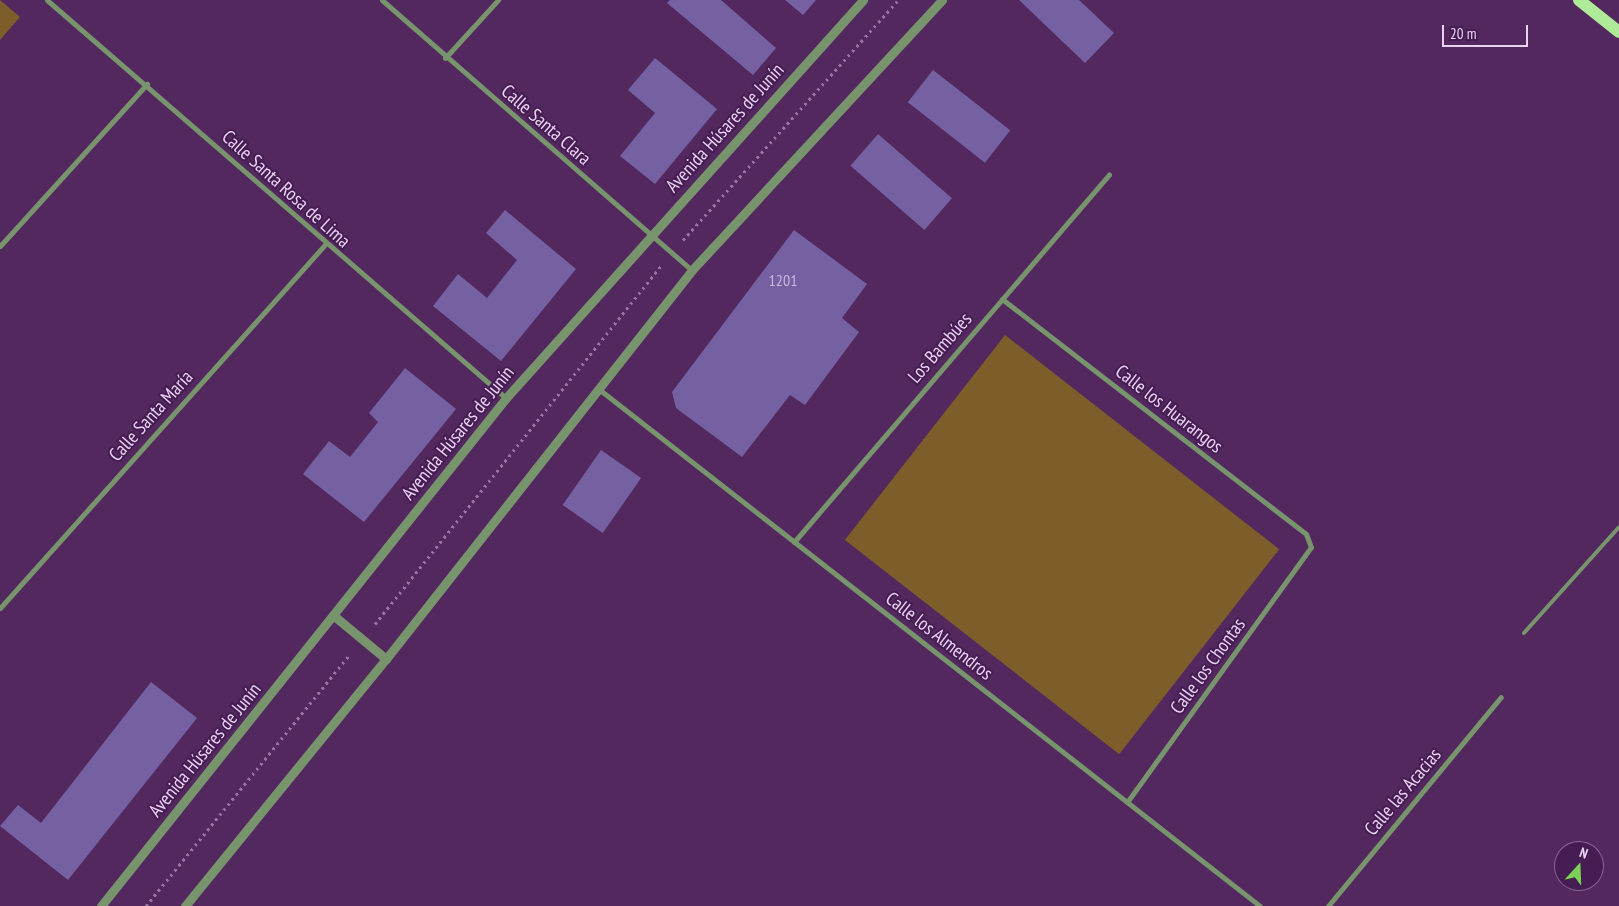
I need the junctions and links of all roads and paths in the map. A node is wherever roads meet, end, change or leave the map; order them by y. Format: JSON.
{"nodes":[{"id":1,"x":47,"y":0,"type":"edge"},
{"id":2,"x":382,"y":0,"type":"edge"},
{"id":3,"x":498,"y":0,"type":"edge"},
{"id":4,"x":863,"y":0,"type":"edge"},
{"id":5,"x":898,"y":0,"type":"edge"},
{"id":6,"x":942,"y":0,"type":"edge"},
{"id":7,"x":1579,"y":0,"type":"edge"},
{"id":8,"x":1619,"y":32,"type":"edge"},
{"id":9,"x":444,"y":58,"type":"junction"},
{"id":10,"x":147,"y":84,"type":"junction"},
{"id":11,"x":1109,"y":175,"type":"dead end"},
{"id":12,"x":650,"y":235,"type":"junction"},
{"id":13,"x":325,"y":244,"type":"junction"},
{"id":14,"x":0,"y":246,"type":"edge"},
{"id":15,"x":672,"y":253,"type":"junction"},
{"id":16,"x":692,"y":270,"type":"junction"},
{"id":17,"x":1002,"y":299,"type":"junction"},
{"id":18,"x":600,"y":390,"type":"junction"},
{"id":19,"x":506,"y":398,"type":"junction"},
{"id":20,"x":1619,"y":527,"type":"edge"},
{"id":21,"x":794,"y":542,"type":"junction"},
{"id":22,"x":1311,"y":547,"type":"joint"},
{"id":23,"x":0,"y":608,"type":"edge"},
{"id":24,"x":334,"y":615,"type":"junction"},
{"id":25,"x":1524,"y":633,"type":"dead end"},
{"id":26,"x":362,"y":639,"type":"junction"},
{"id":27,"x":386,"y":659,"type":"junction"},
{"id":28,"x":1501,"y":697,"type":"dead end"},
{"id":29,"x":1127,"y":802,"type":"junction"},
{"id":30,"x":101,"y":906,"type":"edge"},
{"id":31,"x":146,"y":906,"type":"edge"},
{"id":32,"x":185,"y":906,"type":"edge"},
{"id":33,"x":1260,"y":906,"type":"edge"},
{"id":34,"x":1328,"y":906,"type":"edge"}],
"edges":[{"from":1,"to":10,"type":"street","name":"Calle Santa Rosa de Lima"},
{"from":2,"to":9,"type":"street","name":"Calle Santa Clara"},
{"from":3,"to":9,"type":"street"},
{"from":4,"to":12,"type":"street","name":"Avenida Húsares de Junín"},
{"from":5,"to":15,"type":"path"},
{"from":6,"to":16,"type":"street"},
{"from":7,"to":8,"type":"main road"},
{"from":9,"to":12,"type":"street","name":"Calle Santa Clara"},
{"from":10,"to":13,"type":"street","name":"Calle Santa Rosa de Lima"},
{"from":10,"to":14,"type":"street"},
{"from":11,"to":17,"type":"street","name":"Los Bambúes"},
{"from":12,"to":15,"type":"street","name":"Calle Santa Clara"},
{"from":12,"to":19,"type":"street","name":"Avenida Húsares de Junín"},
{"from":13,"to":19,"type":"street","name":"Calle Santa Rosa de Lima"},
{"from":13,"to":23,"type":"street","name":"Calle Santa María"},
{"from":15,"to":16,"type":"street","name":"Calle Santa Clara"},
{"from":15,"to":26,"type":"path"},
{"from":16,"to":18,"type":"street"},
{"from":17,"to":21,"type":"street","name":"Los Bambúes"},
{"from":17,"to":22,"type":"street","name":"Calle los Huarangos"},
{"from":18,"to":21,"type":"street","name":"Calle los Almendros"},
{"from":18,"to":27,"type":"street"},
{"from":19,"to":24,"type":"street","name":"Avenida Húsares de Junín"},
{"from":20,"to":25,"type":"lane"},
{"from":21,"to":29,"type":"street","name":"Calle los Almendros"},
{"from":22,"to":29,"type":"street","name":"Calle los Chontas"},
{"from":24,"to":26,"type":"street"},
{"from":24,"to":30,"type":"street","name":"Avenida Húsares de Junín"},
{"from":26,"to":27,"type":"street"},
{"from":26,"to":31,"type":"path"},
{"from":27,"to":32,"type":"street"},
{"from":28,"to":34,"type":"street","name":"Calle las Acacias"},
{"from":29,"to":33,"type":"street","name":"Calle los Almendros"}]}
